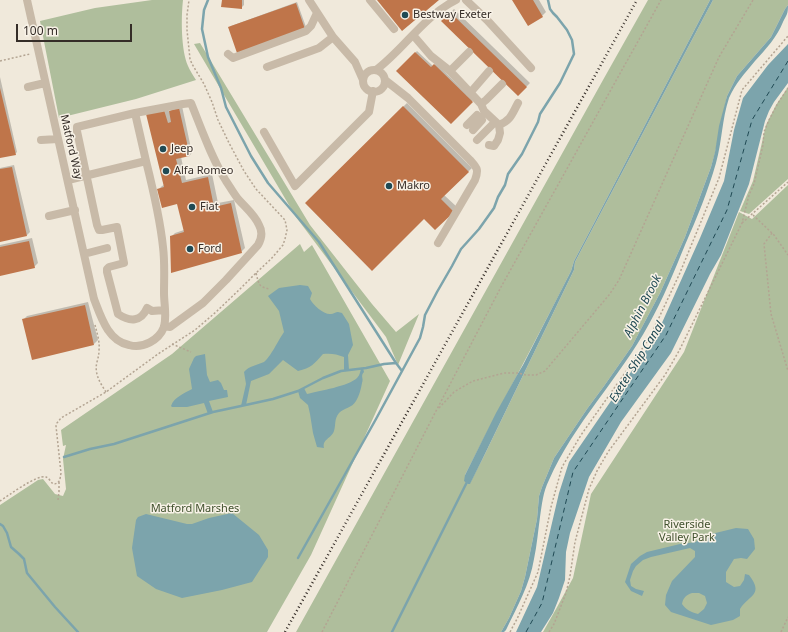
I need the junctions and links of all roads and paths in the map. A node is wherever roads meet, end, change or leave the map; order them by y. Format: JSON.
{"nodes":[{"id":1,"x":27,"y":0,"type":"edge"},
{"id":2,"x":309,"y":0,"type":"edge"},
{"id":3,"x":370,"y":0,"type":"edge"},
{"id":4,"x":456,"y":0,"type":"edge"},
{"id":5,"x":466,"y":0,"type":"edge"},
{"id":6,"x":661,"y":0,"type":"edge"},
{"id":7,"x":753,"y":0,"type":"edge"},
{"id":8,"x":317,"y":13,"type":"junction"},
{"id":9,"x":394,"y":29,"type":"dead end"},
{"id":10,"x":413,"y":34,"type":"junction"},
{"id":11,"x":788,"y":36,"type":"edge"},
{"id":12,"x":333,"y":37,"type":"junction"},
{"id":13,"x":38,"y":52,"type":"junction"},
{"id":14,"x":469,"y":52,"type":"dead end"},
{"id":15,"x":228,"y":54,"type":"dead end"},
{"id":16,"x":0,"y":61,"type":"edge"},
{"id":17,"x":355,"y":62,"type":"junction"},
{"id":18,"x":387,"y":62,"type":"junction"},
{"id":19,"x":267,"y":67,"type":"dead end"},
{"id":20,"x":531,"y":68,"type":"dead end"},
{"id":21,"x":374,"y":70,"type":"junction"},
{"id":22,"x":450,"y":71,"type":"junction"},
{"id":23,"x":489,"y":71,"type":"dead end"},
{"id":24,"x":384,"y":78,"type":"junction"},
{"id":25,"x":363,"y":80,"type":"junction"},
{"id":26,"x":45,"y":83,"type":"junction"},
{"id":27,"x":502,"y":84,"type":"dead end"},
{"id":28,"x":28,"y":87,"type":"dead end"},
{"id":29,"x":788,"y":88,"type":"edge"},
{"id":30,"x":377,"y":90,"type":"junction"},
{"id":31,"x":398,"y":91,"type":"junction"},
{"id":32,"x":470,"y":93,"type":"junction"},
{"id":33,"x":518,"y":103,"type":"dead end"},
{"id":34,"x":482,"y":111,"type":"junction"},
{"id":35,"x":135,"y":113,"type":"junction"},
{"id":36,"x":497,"y":123,"type":"junction"},
{"id":37,"x":470,"y":128,"type":"dead end"},
{"id":38,"x":264,"y":132,"type":"dead end"},
{"id":39,"x":58,"y":139,"type":"junction"},
{"id":40,"x":41,"y":140,"type":"dead end"},
{"id":41,"x":477,"y":140,"type":"dead end"},
{"id":42,"x":489,"y":145,"type":"dead end"},
{"id":43,"x":146,"y":161,"type":"junction"},
{"id":44,"x":87,"y":176,"type":"junction"},
{"id":45,"x":68,"y":180,"type":"junction"},
{"id":46,"x":788,"y":182,"type":"edge"},
{"id":47,"x":75,"y":210,"type":"junction"},
{"id":48,"x":752,"y":214,"type":"junction"},
{"id":49,"x":49,"y":216,"type":"dead end"},
{"id":50,"x":742,"y":223,"type":"junction"},
{"id":51,"x":772,"y":233,"type":"junction"},
{"id":52,"x":438,"y":243,"type":"dead end"},
{"id":53,"x":107,"y":248,"type":"dead end"},
{"id":54,"x":84,"y":254,"type":"junction"},
{"id":55,"x":788,"y":255,"type":"edge"},
{"id":56,"x":256,"y":273,"type":"dead end"},
{"id":57,"x":270,"y":289,"type":"dead end"},
{"id":58,"x":165,"y":310,"type":"junction"},
{"id":59,"x":94,"y":322,"type":"dead end"},
{"id":60,"x":164,"y":326,"type":"junction"},
{"id":61,"x":172,"y":344,"type":"dead end"},
{"id":62,"x":191,"y":352,"type":"dead end"},
{"id":63,"x":788,"y":371,"type":"edge"},
{"id":64,"x":106,"y":392,"type":"dead end"},
{"id":65,"x":436,"y":411,"type":"junction"},
{"id":66,"x":59,"y":482,"type":"dead end"},
{"id":67,"x":58,"y":500,"type":"dead end"},
{"id":68,"x":788,"y":617,"type":"edge"},
{"id":69,"x":322,"y":632,"type":"edge"},
{"id":70,"x":510,"y":632,"type":"edge"},
{"id":71,"x":549,"y":632,"type":"edge"},
{"id":72,"x":781,"y":632,"type":"edge"}],
"edges":[{"from":1,"to":13,"type":"street","name":"Matford Way"},
{"from":2,"to":8,"type":"street"},
{"from":3,"to":9,"type":"street"},
{"from":4,"to":10,"type":"street"},
{"from":5,"to":20,"type":"street"},
{"from":6,"to":65,"type":"path"},
{"from":7,"to":65,"type":"path"},
{"from":8,"to":12,"type":"street"},
{"from":8,"to":15,"type":"street"},
{"from":10,"to":18,"type":"street"},
{"from":10,"to":22,"type":"street"},
{"from":11,"to":70,"type":"path"},
{"from":12,"to":17,"type":"street"},
{"from":12,"to":19,"type":"street"},
{"from":13,"to":16,"type":"path"},
{"from":13,"to":26,"type":"street","name":"Matford Way"},
{"from":14,"to":22,"type":"street"},
{"from":17,"to":21,"type":"street"},
{"from":17,"to":25,"type":"street"},
{"from":18,"to":21,"type":"street"},
{"from":18,"to":24,"type":"street"},
{"from":21,"to":24,"type":"street"},
{"from":21,"to":25,"type":"street"},
{"from":22,"to":32,"type":"street"},
{"from":23,"to":32,"type":"street"},
{"from":24,"to":30,"type":"street"},
{"from":24,"to":31,"type":"street"},
{"from":25,"to":30,"type":"street"},
{"from":26,"to":28,"type":"street"},
{"from":26,"to":39,"type":"street","name":"Matford Way"},
{"from":27,"to":34,"type":"street"},
{"from":29,"to":50,"type":"path"},
{"from":30,"to":31,"type":"street"},
{"from":30,"to":38,"type":"street"},
{"from":31,"to":52,"type":"street"},
{"from":32,"to":34,"type":"street"},
{"from":33,"to":36,"type":"street"},
{"from":34,"to":36,"type":"street"},
{"from":34,"to":37,"type":"street"},
{"from":35,"to":43,"type":"street"},
{"from":35,"to":44,"type":"street"},
{"from":35,"to":60,"type":"street"},
{"from":36,"to":41,"type":"street"},
{"from":36,"to":42,"type":"street"},
{"from":39,"to":40,"type":"street"},
{"from":39,"to":45,"type":"street","name":"Matford Way"},
{"from":43,"to":44,"type":"street"},
{"from":43,"to":58,"type":"street"},
{"from":44,"to":45,"type":"street"},
{"from":44,"to":58,"type":"street"},
{"from":45,"to":47,"type":"street","name":"Matford Way"},
{"from":46,"to":48,"type":"path"},
{"from":47,"to":49,"type":"street"},
{"from":47,"to":54,"type":"street","name":"Matford Way"},
{"from":48,"to":50,"type":"path"},
{"from":48,"to":51,"type":"path"},
{"from":50,"to":71,"type":"path"},
{"from":51,"to":55,"type":"path"},
{"from":51,"to":63,"type":"path"},
{"from":53,"to":54,"type":"street"},
{"from":54,"to":60,"type":"street","name":"Matford Way"},
{"from":56,"to":57,"type":"path"},
{"from":58,"to":60,"type":"street"},
{"from":59,"to":64,"type":"path"},
{"from":61,"to":62,"type":"path"},
{"from":65,"to":69,"type":"path"},
{"from":66,"to":67,"type":"path"},
{"from":68,"to":72,"type":"path"}]}
